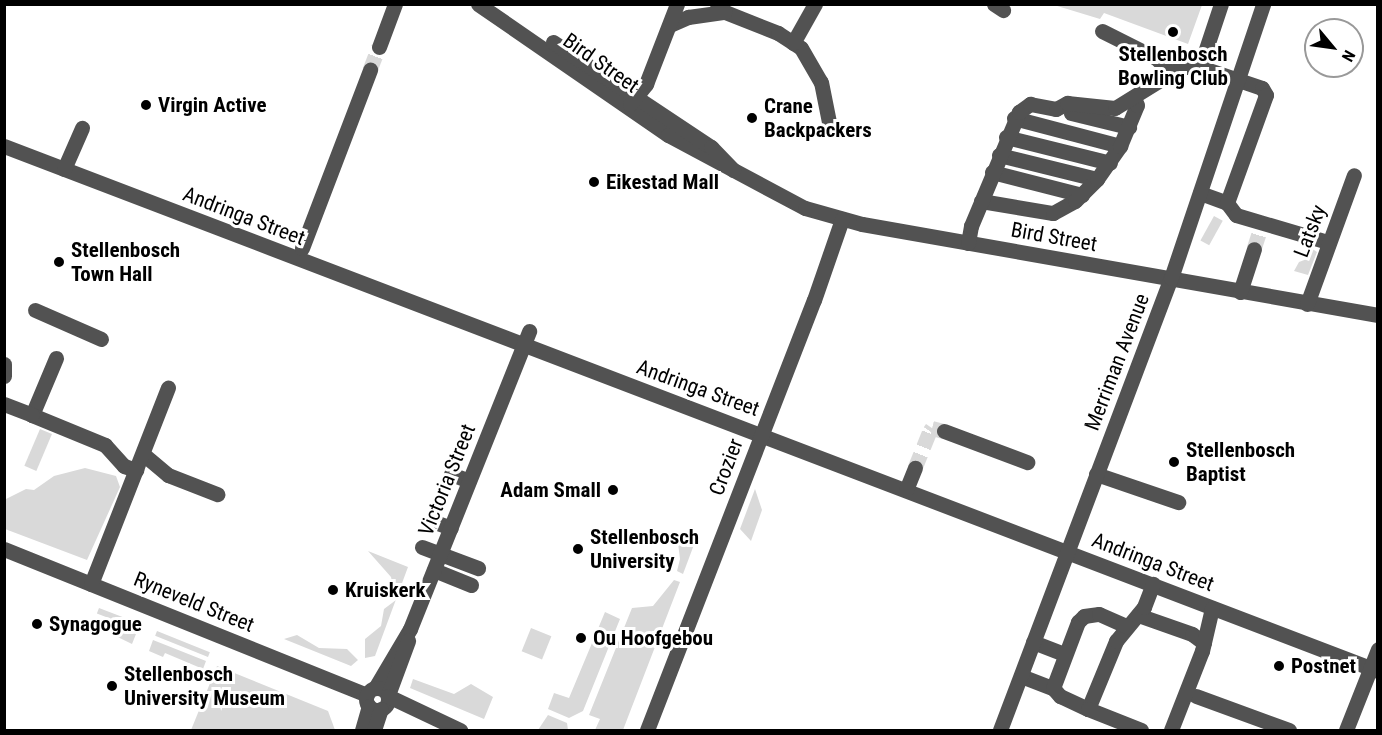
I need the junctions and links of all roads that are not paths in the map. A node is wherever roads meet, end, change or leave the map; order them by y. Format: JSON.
{"nodes":[{"id":1,"x":395,"y":4,"type":"edge"},
{"id":2,"x":478,"y":4,"type":"edge"},
{"id":3,"x":496,"y":4,"type":"edge"},
{"id":4,"x":677,"y":4,"type":"edge"},
{"id":5,"x":815,"y":4,"type":"edge"},
{"id":6,"x":1221,"y":4,"type":"edge"},
{"id":7,"x":1263,"y":4,"type":"edge"},
{"id":8,"x":721,"y":8,"type":"edge"},
{"id":9,"x":670,"y":25,"type":"junction"},
{"id":10,"x":1102,"y":31,"type":"dead end"},
{"id":11,"x":793,"y":43,"type":"junction"},
{"id":12,"x":379,"y":47,"type":"tunnel mouth"},
{"id":13,"x":1200,"y":67,"type":"junction"},
{"id":14,"x":370,"y":70,"type":"tunnel mouth"},
{"id":15,"x":1169,"y":71,"type":"junction"},
{"id":16,"x":1238,"y":79,"type":"junction"},
{"id":17,"x":1134,"y":98,"type":"junction"},
{"id":18,"x":632,"y":102,"type":"junction"},
{"id":19,"x":1056,"y":109,"type":"junction"},
{"id":20,"x":829,"y":122,"type":"dead end"},
{"id":21,"x":82,"y":128,"type":"dead end"},
{"id":22,"x":4,"y":146,"type":"edge"},
{"id":23,"x":999,"y":155,"type":"junction"},
{"id":24,"x":64,"y":169,"type":"junction"},
{"id":25,"x":1101,"y":170,"type":"junction"},
{"id":26,"x":1354,"y":175,"type":"dead end"},
{"id":27,"x":1200,"y":193,"type":"junction"},
{"id":28,"x":1227,"y":203,"type":"junction"},
{"id":29,"x":842,"y":219,"type":"junction"},
{"id":30,"x":1328,"y":242,"type":"junction"},
{"id":31,"x":968,"y":243,"type":"junction"},
{"id":32,"x":302,"y":248,"type":"dead end"},
{"id":33,"x":1254,"y":249,"type":"tunnel mouth"},
{"id":34,"x":1171,"y":278,"type":"junction"},
{"id":35,"x":1240,"y":292,"type":"junction"},
{"id":36,"x":1307,"y":304,"type":"junction"},
{"id":37,"x":35,"y":310,"type":"dead end"},
{"id":38,"x":1377,"y":315,"type":"edge"},
{"id":39,"x":529,"y":331,"type":"dead end"},
{"id":40,"x":101,"y":339,"type":"dead end"},
{"id":41,"x":523,"y":346,"type":"junction"},
{"id":42,"x":56,"y":358,"type":"dead end"},
{"id":43,"x":4,"y":364,"type":"edge"},
{"id":44,"x":4,"y":376,"type":"edge"},
{"id":45,"x":168,"y":388,"type":"dead end"},
{"id":46,"x":4,"y":404,"type":"edge"},
{"id":47,"x":32,"y":415,"type":"junction"},
{"id":48,"x":944,"y":431,"type":"dead end"},
{"id":49,"x":762,"y":434,"type":"junction"},
{"id":50,"x":143,"y":454,"type":"junction"},
{"id":51,"x":1027,"y":462,"type":"dead end"},
{"id":52,"x":915,"y":468,"type":"tunnel mouth"},
{"id":53,"x":136,"y":470,"type":"junction"},
{"id":54,"x":451,"y":474,"type":"dead end"},
{"id":55,"x":1096,"y":474,"type":"junction"},
{"id":56,"x":469,"y":482,"type":"junction"},
{"id":57,"x":906,"y":490,"type":"junction"},
{"id":58,"x":217,"y":494,"type":"dead end"},
{"id":59,"x":1178,"y":502,"type":"dead end"},
{"id":60,"x":432,"y":521,"type":"dead end"},
{"id":61,"x":451,"y":528,"type":"junction"},
{"id":62,"x":422,"y":547,"type":"dead end"},
{"id":63,"x":4,"y":549,"type":"edge"},
{"id":64,"x":1067,"y":551,"type":"junction"},
{"id":65,"x":440,"y":553,"type":"junction"},
{"id":66,"x":478,"y":568,"type":"dead end"},
{"id":67,"x":434,"y":570,"type":"junction"},
{"id":68,"x":91,"y":584,"type":"junction"},
{"id":69,"x":1153,"y":584,"type":"junction"},
{"id":70,"x":471,"y":585,"type":"dead end"},
{"id":71,"x":1212,"y":608,"type":"junction"},
{"id":72,"x":1138,"y":615,"type":"junction"},
{"id":73,"x":1126,"y":626,"type":"junction"},
{"id":74,"x":1034,"y":642,"type":"junction"},
{"id":75,"x":1204,"y":643,"type":"junction"},
{"id":76,"x":1377,"y":648,"type":"edge"},
{"id":77,"x":1065,"y":654,"type":"junction"},
{"id":78,"x":1374,"y":669,"type":"edge"},
{"id":79,"x":1020,"y":676,"type":"junction"},
{"id":80,"x":1053,"y":688,"type":"junction"},
{"id":81,"x":1196,"y":696,"type":"dead end"},
{"id":82,"x":379,"y":700,"type":"junction"},
{"id":83,"x":1088,"y":709,"type":"junction"},
{"id":84,"x":362,"y":730,"type":"edge"},
{"id":85,"x":374,"y":730,"type":"edge"},
{"id":86,"x":460,"y":730,"type":"edge"},
{"id":87,"x":647,"y":730,"type":"edge"},
{"id":88,"x":1000,"y":730,"type":"edge"},
{"id":89,"x":1141,"y":730,"type":"edge"},
{"id":90,"x":1171,"y":730,"type":"edge"},
{"id":91,"x":1288,"y":730,"type":"edge"},
{"id":92,"x":1346,"y":730,"type":"edge"}],
"edges":[{"from":1,"to":12,"type":"street"},
{"from":2,"to":18,"type":"street","name":"Bird Street"},
{"from":3,"to":18,"type":"street","name":"Bird Street"},
{"from":4,"to":9,"type":"street"},
{"from":5,"to":11,"type":"street"},
{"from":6,"to":13,"type":"street"},
{"from":7,"to":16,"type":"street","name":"Merriman Avenue"},
{"from":8,"to":9,"type":"street"},
{"from":8,"to":11,"type":"street"},
{"from":9,"to":18,"type":"street"},
{"from":10,"to":15,"type":"street"},
{"from":11,"to":20,"type":"street"},
{"from":13,"to":15,"type":"street"},
{"from":13,"to":16,"type":"street"},
{"from":14,"to":32,"type":"street"},
{"from":15,"to":17,"type":"street"},
{"from":16,"to":27,"type":"street","name":"Merriman Avenue"},
{"from":16,"to":28,"type":"street"},
{"from":17,"to":19,"type":"street"},
{"from":17,"to":25,"type":"street"},
{"from":18,"to":29,"type":"street","name":"Bird Street"},
{"from":19,"to":23,"type":"street"},
{"from":19,"to":25,"type":"street"},
{"from":21,"to":24,"type":"street"},
{"from":22,"to":24,"type":"street","name":"Andringa Street"},
{"from":23,"to":25,"type":"street"},
{"from":23,"to":25,"type":"street"},
{"from":23,"to":25,"type":"street"},
{"from":23,"to":25,"type":"street"},
{"from":23,"to":31,"type":"street"},
{"from":24,"to":41,"type":"street","name":"Andringa Street"},
{"from":26,"to":30,"type":"street","name":"Latsky"},
{"from":27,"to":28,"type":"street"},
{"from":27,"to":34,"type":"street","name":"Merriman Avenue"},
{"from":28,"to":30,"type":"street"},
{"from":29,"to":31,"type":"street","name":"Bird Street"},
{"from":29,"to":49,"type":"street","name":"Crozier"},
{"from":30,"to":36,"type":"street","name":"Latsky"},
{"from":31,"to":34,"type":"street","name":"Bird Street"},
{"from":33,"to":35,"type":"street"},
{"from":34,"to":35,"type":"street","name":"Bird Street"},
{"from":34,"to":55,"type":"street","name":"Merriman Avenue"},
{"from":35,"to":36,"type":"street","name":"Bird Street"},
{"from":36,"to":38,"type":"street","name":"Bird Street"},
{"from":37,"to":40,"type":"street"},
{"from":39,"to":41,"type":"street","name":"Victoria Street"},
{"from":41,"to":49,"type":"street","name":"Andringa Street"},
{"from":41,"to":56,"type":"street","name":"Victoria Street"},
{"from":42,"to":47,"type":"street"},
{"from":43,"to":44,"type":"street"},
{"from":45,"to":50,"type":"street"},
{"from":46,"to":47,"type":"street"},
{"from":47,"to":53,"type":"street"},
{"from":48,"to":51,"type":"street"},
{"from":49,"to":57,"type":"street","name":"Andringa Street"},
{"from":49,"to":87,"type":"street","name":"Crozier"},
{"from":50,"to":53,"type":"street"},
{"from":50,"to":58,"type":"street"},
{"from":52,"to":57,"type":"street"},
{"from":53,"to":68,"type":"street"},
{"from":54,"to":56,"type":"street"},
{"from":55,"to":59,"type":"street"},
{"from":55,"to":64,"type":"street","name":"Merriman Avenue"},
{"from":56,"to":61,"type":"street","name":"Victoria Street"},
{"from":57,"to":64,"type":"street","name":"Andringa Street"},
{"from":60,"to":61,"type":"street"},
{"from":61,"to":65,"type":"street","name":"Victoria Street"},
{"from":62,"to":65,"type":"street"},
{"from":63,"to":68,"type":"street","name":"Ryneveld Street"},
{"from":64,"to":69,"type":"street","name":"Andringa Street"},
{"from":64,"to":74,"type":"street","name":"Merriman Avenue"},
{"from":65,"to":66,"type":"street"},
{"from":65,"to":67,"type":"street","name":"Victoria Street"},
{"from":67,"to":70,"type":"street"},
{"from":67,"to":82,"type":"street","name":"Victoria Street"},
{"from":68,"to":82,"type":"street","name":"Ryneveld Street"},
{"from":69,"to":71,"type":"street","name":"Andringa Street"},
{"from":69,"to":72,"type":"street"},
{"from":71,"to":75,"type":"street"},
{"from":71,"to":78,"type":"street","name":"Andringa Street"},
{"from":72,"to":73,"type":"street"},
{"from":72,"to":75,"type":"street"},
{"from":73,"to":77,"type":"street"},
{"from":73,"to":83,"type":"street"},
{"from":74,"to":77,"type":"street"},
{"from":74,"to":79,"type":"street","name":"Merriman Avenue"},
{"from":75,"to":90,"type":"street"},
{"from":76,"to":78,"type":"street"},
{"from":77,"to":80,"type":"street"},
{"from":78,"to":92,"type":"street"},
{"from":79,"to":80,"type":"street"},
{"from":79,"to":88,"type":"street","name":"Merriman Avenue"},
{"from":80,"to":83,"type":"street"},
{"from":81,"to":91,"type":"street"},
{"from":82,"to":84,"type":"street","name":"Victoria Street"},
{"from":82,"to":85,"type":"street","name":"Victoria Street"},
{"from":82,"to":86,"type":"street","name":"Ryneveld Street"},
{"from":83,"to":89,"type":"street"}]}
